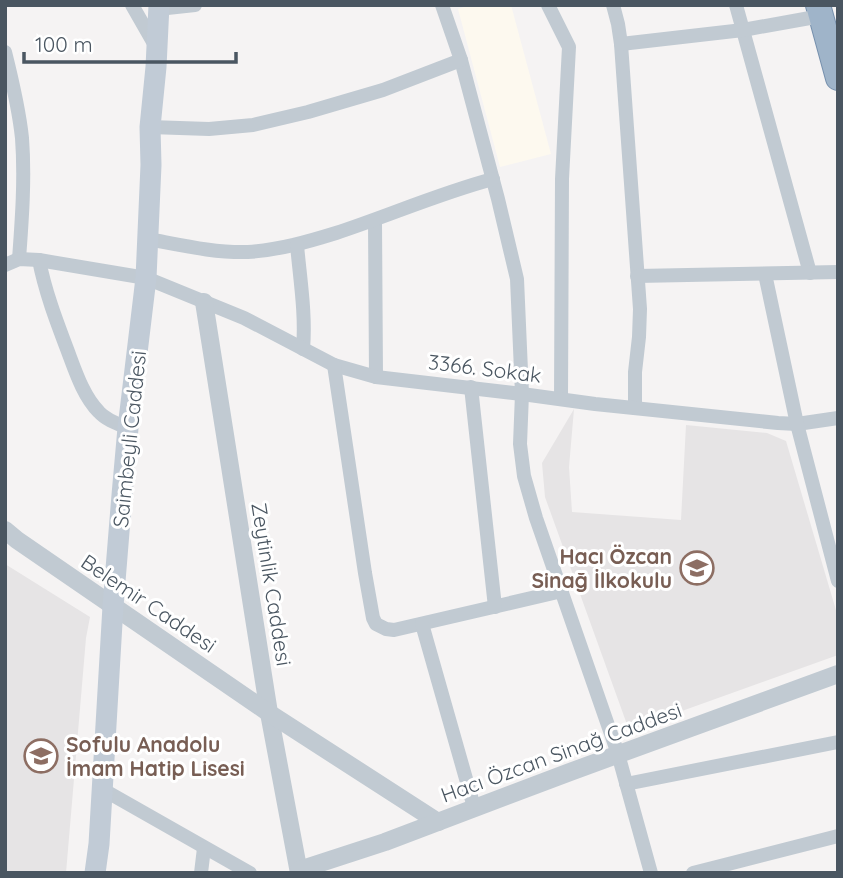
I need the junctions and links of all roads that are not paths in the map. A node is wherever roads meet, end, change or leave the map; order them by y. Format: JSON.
{"nodes":[{"id":1,"x":132,"y":5,"type":"edge"},
{"id":2,"x":195,"y":5,"type":"edge"},
{"id":3,"x":442,"y":5,"type":"edge"},
{"id":4,"x":548,"y":5,"type":"edge"},
{"id":5,"x":613,"y":5,"type":"edge"},
{"id":6,"x":736,"y":5,"type":"edge"},
{"id":7,"x":159,"y":7,"type":"edge"},
{"id":8,"x":819,"y":11,"type":"edge"},
{"id":9,"x":743,"y":30,"type":"junction"},
{"id":10,"x":621,"y":44,"type":"junction"},
{"id":11,"x":156,"y":48,"type":"junction"},
{"id":12,"x":5,"y":52,"type":"edge"},
{"id":13,"x":461,"y":60,"type":"junction"},
{"id":14,"x":838,"y":78,"type":"edge"},
{"id":15,"x":150,"y":127,"type":"junction"},
{"id":16,"x":493,"y":179,"type":"junction"},
{"id":17,"x":375,"y":220,"type":"junction"},
{"id":18,"x":148,"y":239,"type":"junction"},
{"id":19,"x":296,"y":245,"type":"junction"},
{"id":20,"x":39,"y":260,"type":"junction"},
{"id":21,"x":12,"y":262,"type":"edge"},
{"id":22,"x":838,"y":272,"type":"edge"},
{"id":23,"x":810,"y":273,"type":"junction"},
{"id":24,"x":765,"y":274,"type":"junction"},
{"id":25,"x":637,"y":276,"type":"junction"},
{"id":26,"x":146,"y":278,"type":"junction"},
{"id":27,"x":204,"y":302,"type":"junction"},
{"id":28,"x":303,"y":349,"type":"junction"},
{"id":29,"x":334,"y":365,"type":"junction"},
{"id":30,"x":376,"y":377,"type":"junction"},
{"id":31,"x":471,"y":387,"type":"junction"},
{"id":32,"x":522,"y":394,"type":"junction"},
{"id":33,"x":561,"y":399,"type":"junction"},
{"id":34,"x":635,"y":408,"type":"junction"},
{"id":35,"x":838,"y":418,"type":"edge"},
{"id":36,"x":797,"y":424,"type":"junction"},
{"id":37,"x":128,"y":428,"type":"junction"},
{"id":38,"x":5,"y":530,"type":"edge"},
{"id":39,"x":838,"y":580,"type":"edge"},
{"id":40,"x":562,"y":591,"type":"junction"},
{"id":41,"x":113,"y":606,"type":"junction"},
{"id":42,"x":495,"y":607,"type":"junction"},
{"id":43,"x":422,"y":624,"type":"junction"},
{"id":44,"x":838,"y":674,"type":"edge"},
{"id":45,"x":269,"y":713,"type":"junction"},
{"id":46,"x":838,"y":742,"type":"edge"},
{"id":47,"x":618,"y":754,"type":"junction"},
{"id":48,"x":626,"y":784,"type":"junction"},
{"id":49,"x":102,"y":789,"type":"junction"},
{"id":50,"x":474,"y":807,"type":"junction"},
{"id":51,"x":438,"y":822,"type":"junction"},
{"id":52,"x":838,"y":836,"type":"edge"},
{"id":53,"x":204,"y":848,"type":"junction"},
{"id":54,"x":299,"y":871,"type":"edge"},
{"id":55,"x":95,"y":873,"type":"edge"},
{"id":56,"x":201,"y":873,"type":"edge"},
{"id":57,"x":250,"y":873,"type":"edge"},
{"id":58,"x":651,"y":873,"type":"edge"},
{"id":59,"x":693,"y":873,"type":"edge"}],
"edges":[{"from":1,"to":11,"type":"street"},
{"from":2,"to":7,"type":"street"},
{"from":3,"to":13,"type":"street"},
{"from":4,"to":33,"type":"street"},
{"from":5,"to":10,"type":"street"},
{"from":6,"to":9,"type":"street"},
{"from":7,"to":11,"type":"main road","name":"Saimbeyli Caddesi"},
{"from":8,"to":9,"type":"street"},
{"from":8,"to":14,"type":"highway"},
{"from":9,"to":10,"type":"street"},
{"from":9,"to":23,"type":"street"},
{"from":10,"to":25,"type":"street"},
{"from":11,"to":15,"type":"main road","name":"Saimbeyli Caddesi"},
{"from":12,"to":21,"type":"street"},
{"from":13,"to":15,"type":"street"},
{"from":13,"to":16,"type":"street"},
{"from":15,"to":18,"type":"main road","name":"Saimbeyli Caddesi"},
{"from":16,"to":17,"type":"street"},
{"from":16,"to":32,"type":"street"},
{"from":17,"to":19,"type":"street"},
{"from":17,"to":30,"type":"street"},
{"from":18,"to":19,"type":"street"},
{"from":18,"to":26,"type":"main road","name":"Saimbeyli Caddesi"},
{"from":19,"to":28,"type":"street"},
{"from":20,"to":21,"type":"street","name":"3366. Sokak"},
{"from":20,"to":26,"type":"street","name":"3366. Sokak"},
{"from":20,"to":37,"type":"street"},
{"from":22,"to":23,"type":"street"},
{"from":23,"to":24,"type":"street"},
{"from":24,"to":25,"type":"street"},
{"from":24,"to":36,"type":"street"},
{"from":25,"to":34,"type":"street"},
{"from":26,"to":27,"type":"street","name":"3366. Sokak"},
{"from":26,"to":37,"type":"main road","name":"Saimbeyli Caddesi"},
{"from":27,"to":28,"type":"street","name":"3366. Sokak"},
{"from":27,"to":45,"type":"street","name":"Zeytinlik Caddesi"},
{"from":28,"to":29,"type":"street","name":"3366. Sokak"},
{"from":29,"to":30,"type":"street","name":"3366. Sokak"},
{"from":29,"to":43,"type":"street"},
{"from":30,"to":31,"type":"street","name":"3366. Sokak"},
{"from":31,"to":32,"type":"street","name":"3366. Sokak"},
{"from":31,"to":42,"type":"street"},
{"from":32,"to":33,"type":"street","name":"3366. Sokak"},
{"from":32,"to":40,"type":"street"},
{"from":33,"to":34,"type":"street","name":"3366. Sokak"},
{"from":34,"to":36,"type":"street","name":"3366. Sokak"},
{"from":35,"to":36,"type":"street","name":"3366. Sokak"},
{"from":36,"to":39,"type":"street"},
{"from":37,"to":41,"type":"main road","name":"Saimbeyli Caddesi"},
{"from":38,"to":41,"type":"street","name":"Belemir Caddesi"},
{"from":40,"to":42,"type":"street"},
{"from":40,"to":47,"type":"street"},
{"from":41,"to":45,"type":"street","name":"Belemir Caddesi"},
{"from":41,"to":49,"type":"main road","name":"Saimbeyli Caddesi"},
{"from":42,"to":43,"type":"street"},
{"from":43,"to":50,"type":"street"},
{"from":44,"to":47,"type":"street","name":"Hacı Özcan Sinağ Caddesi"},
{"from":45,"to":51,"type":"street","name":"Belemir Caddesi"},
{"from":45,"to":54,"type":"street","name":"Zeytinlik Caddesi"},
{"from":46,"to":48,"type":"street"},
{"from":47,"to":48,"type":"street"},
{"from":47,"to":50,"type":"street","name":"Hacı Özcan Sinağ Caddesi"},
{"from":48,"to":58,"type":"street"},
{"from":49,"to":53,"type":"street"},
{"from":49,"to":55,"type":"main road","name":"Saimbeyli Caddesi"},
{"from":50,"to":51,"type":"street","name":"Hacı Özcan Sinağ Caddesi"},
{"from":51,"to":54,"type":"street","name":"Hacı Özcan Sinağ Caddesi"},
{"from":52,"to":59,"type":"street"},
{"from":53,"to":56,"type":"street"},
{"from":53,"to":57,"type":"street"}]}
